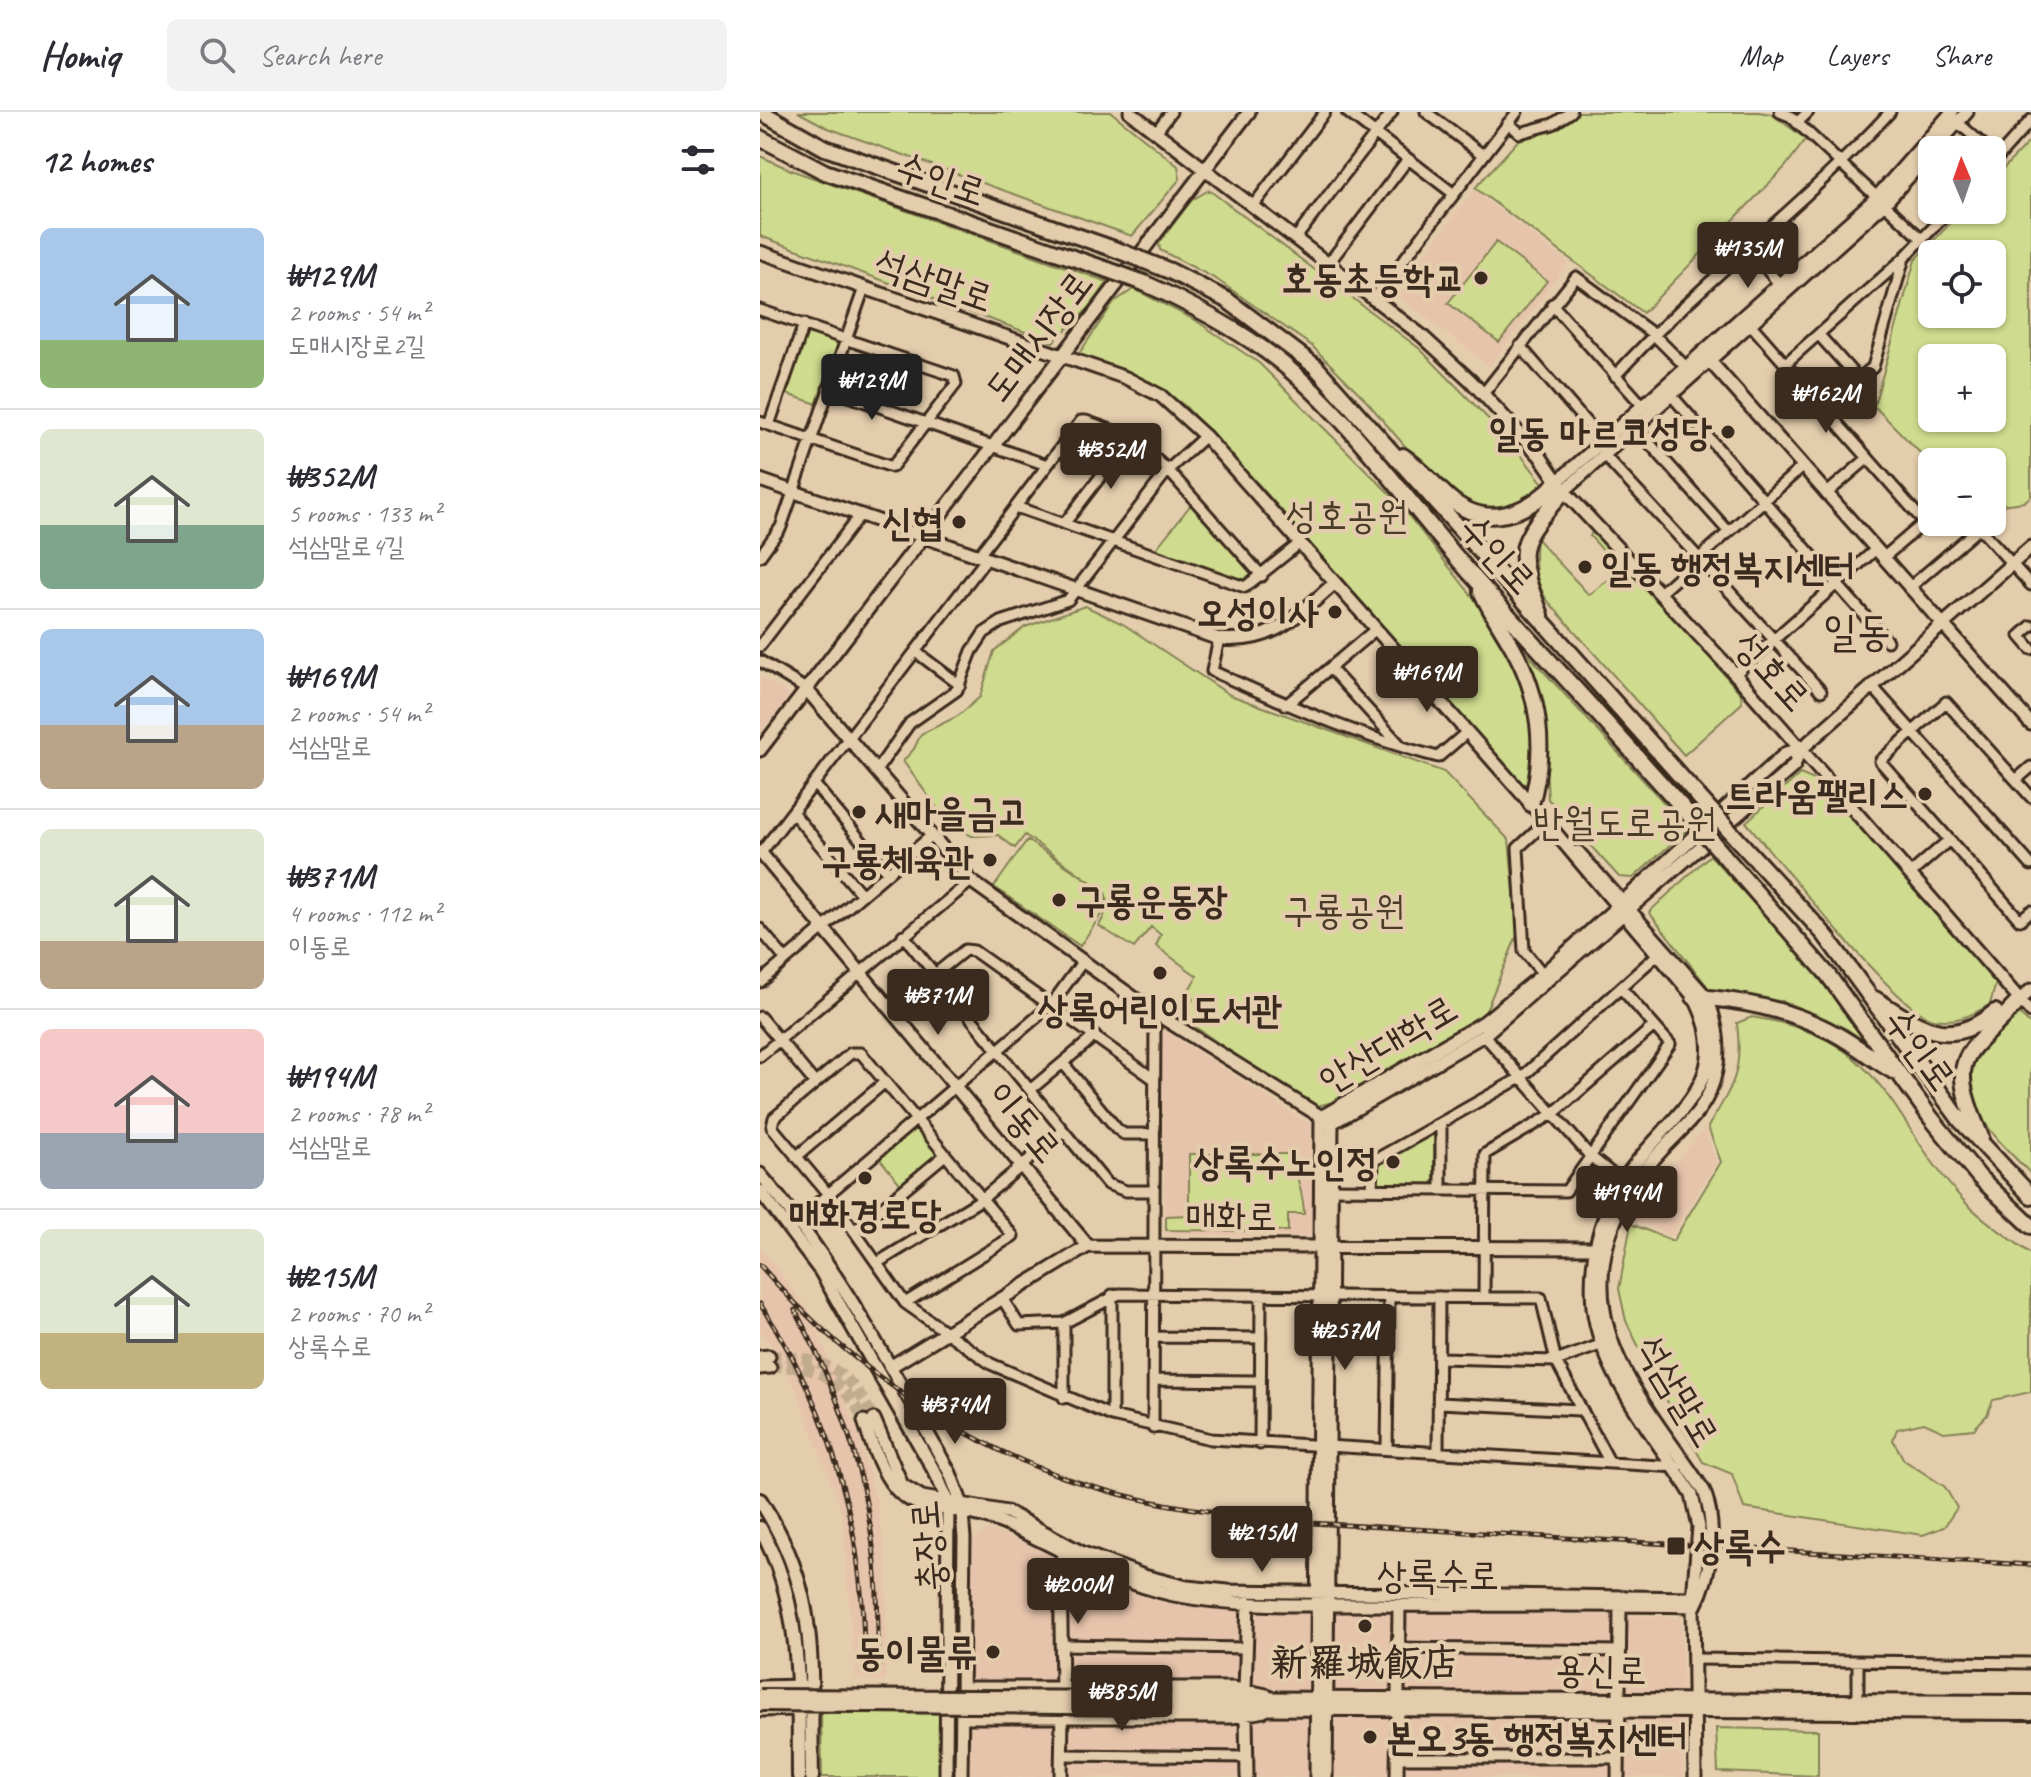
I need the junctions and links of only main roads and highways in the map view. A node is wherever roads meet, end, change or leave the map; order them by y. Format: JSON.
{"nodes":[{"id":1,"x":761,"y":112,"type":"edge"},
{"id":2,"x":760,"y":139,"type":"edge"},
{"id":3,"x":1376,"y":433,"type":"junction"},
{"id":4,"x":1478,"y":583,"type":"junction"},
{"id":5,"x":1546,"y":626,"type":"junction"},
{"id":6,"x":1531,"y":804,"type":"road end"},
{"id":7,"x":2026,"y":995,"type":"edge"},
{"id":8,"x":1868,"y":996,"type":"junction"},
{"id":9,"x":1700,"y":997,"type":"road end"},
{"id":10,"x":1898,"y":1074,"type":"junction"},
{"id":11,"x":1986,"y":1148,"type":"junction"},
{"id":12,"x":2031,"y":1196,"type":"edge"},
{"id":13,"x":2031,"y":1226,"type":"edge"},
{"id":14,"x":760,"y":1500,"type":"edge"},
{"id":15,"x":760,"y":1528,"type":"edge"},
{"id":16,"x":804,"y":1685,"type":"junction"},
{"id":17,"x":760,"y":1696,"type":"edge"},
{"id":18,"x":2031,"y":1702,"type":"edge"},
{"id":19,"x":1171,"y":1703,"type":"junction"},
{"id":20,"x":760,"y":1704,"type":"edge"},
{"id":21,"x":1695,"y":1707,"type":"junction"},
{"id":22,"x":804,"y":1710,"type":"junction"},
{"id":23,"x":2031,"y":1713,"type":"edge"},
{"id":24,"x":799,"y":1777,"type":"edge"},
{"id":25,"x":812,"y":1777,"type":"edge"}],
"edges":[{"from":1,"to":3,"type":"highway","name":"수인로","bridge":true},
{"from":2,"to":4,"type":"highway","name":"수인로","bridge":true},
{"from":3,"to":5,"type":"highway","name":"수인로"},
{"from":3,"to":5,"type":"highway"},
{"from":4,"to":6,"type":"highway"},
{"from":4,"to":10,"type":"highway","name":"수인로","bridge":true},
{"from":5,"to":8,"type":"highway","name":"수인로","bridge":true},
{"from":7,"to":8,"type":"highway"},
{"from":7,"to":11,"type":"highway"},
{"from":8,"to":11,"type":"highway","name":"수인로"},
{"from":9,"to":10,"type":"highway"},
{"from":10,"to":13,"type":"highway","name":"수인로"},
{"from":11,"to":12,"type":"highway","name":"수인로"},
{"from":14,"to":16,"type":"main road"},
{"from":15,"to":16,"type":"main road"},
{"from":16,"to":22,"type":"main road"},
{"from":17,"to":19,"type":"main road","bridge":true},
{"from":18,"to":21,"type":"main road","name":"용신로"},
{"from":19,"to":20,"type":"main road","bridge":true},
{"from":19,"to":21,"type":"main road","name":"용신로"},
{"from":21,"to":23,"type":"main road","name":"용신로"},
{"from":22,"to":24,"type":"main road"},
{"from":22,"to":25,"type":"main road"}]}
